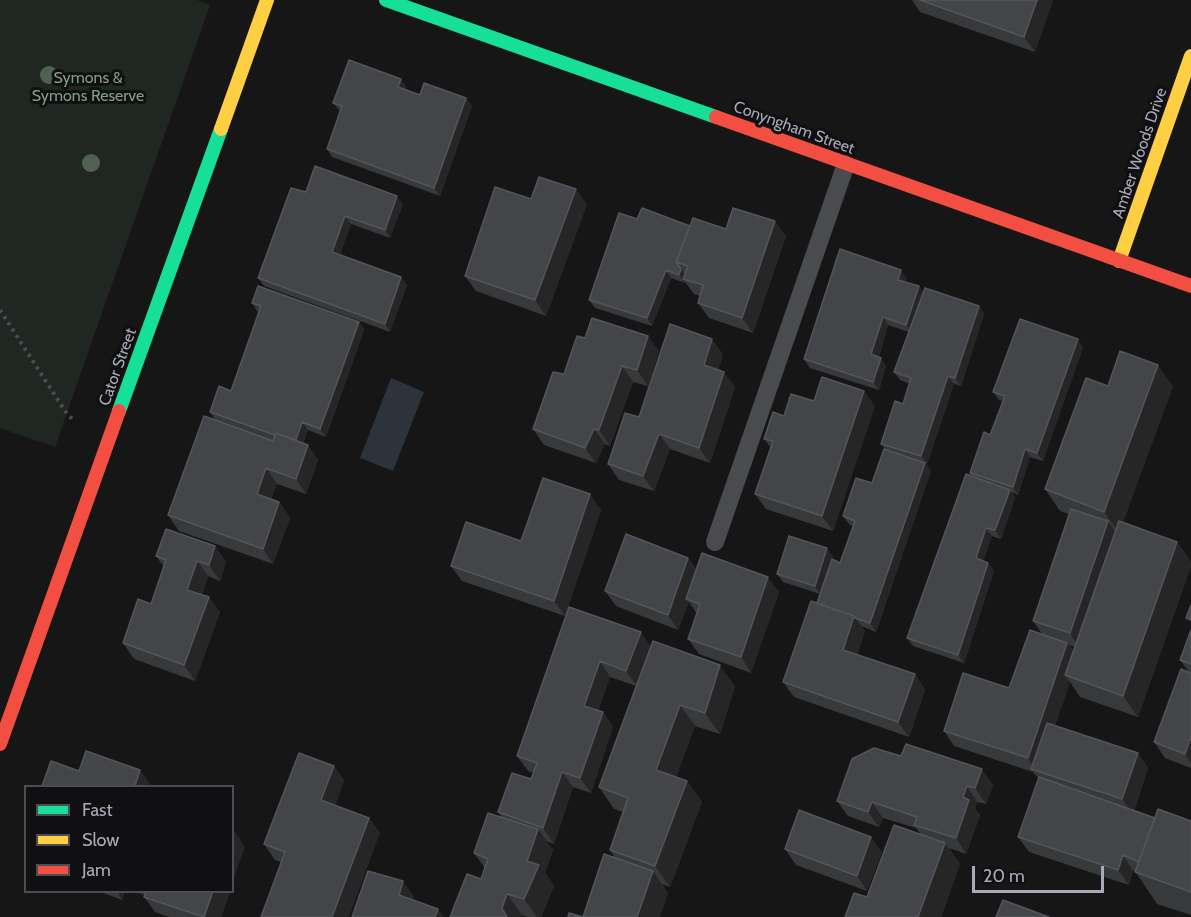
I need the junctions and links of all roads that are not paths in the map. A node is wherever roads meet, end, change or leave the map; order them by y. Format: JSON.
{"nodes":[{"id":1,"x":267,"y":0,"type":"edge"},
{"id":2,"x":386,"y":0,"type":"edge"},
{"id":3,"x":1191,"y":56,"type":"edge"},
{"id":4,"x":846,"y":164,"type":"junction"},
{"id":5,"x":1119,"y":261,"type":"junction"},
{"id":6,"x":1191,"y":286,"type":"edge"},
{"id":7,"x":715,"y":542,"type":"dead end"},
{"id":8,"x":0,"y":744,"type":"edge"}],
"edges":[{"from":1,"to":8,"type":"street","name":"Cator Street"},
{"from":2,"to":4,"type":"street","name":"Conyngham Street"},
{"from":3,"to":5,"type":"street","name":"Amber Woods Drive"},
{"from":4,"to":5,"type":"street","name":"Conyngham Street"},
{"from":4,"to":7,"type":"lane"},
{"from":5,"to":6,"type":"street","name":"Conyngham Street"}]}
